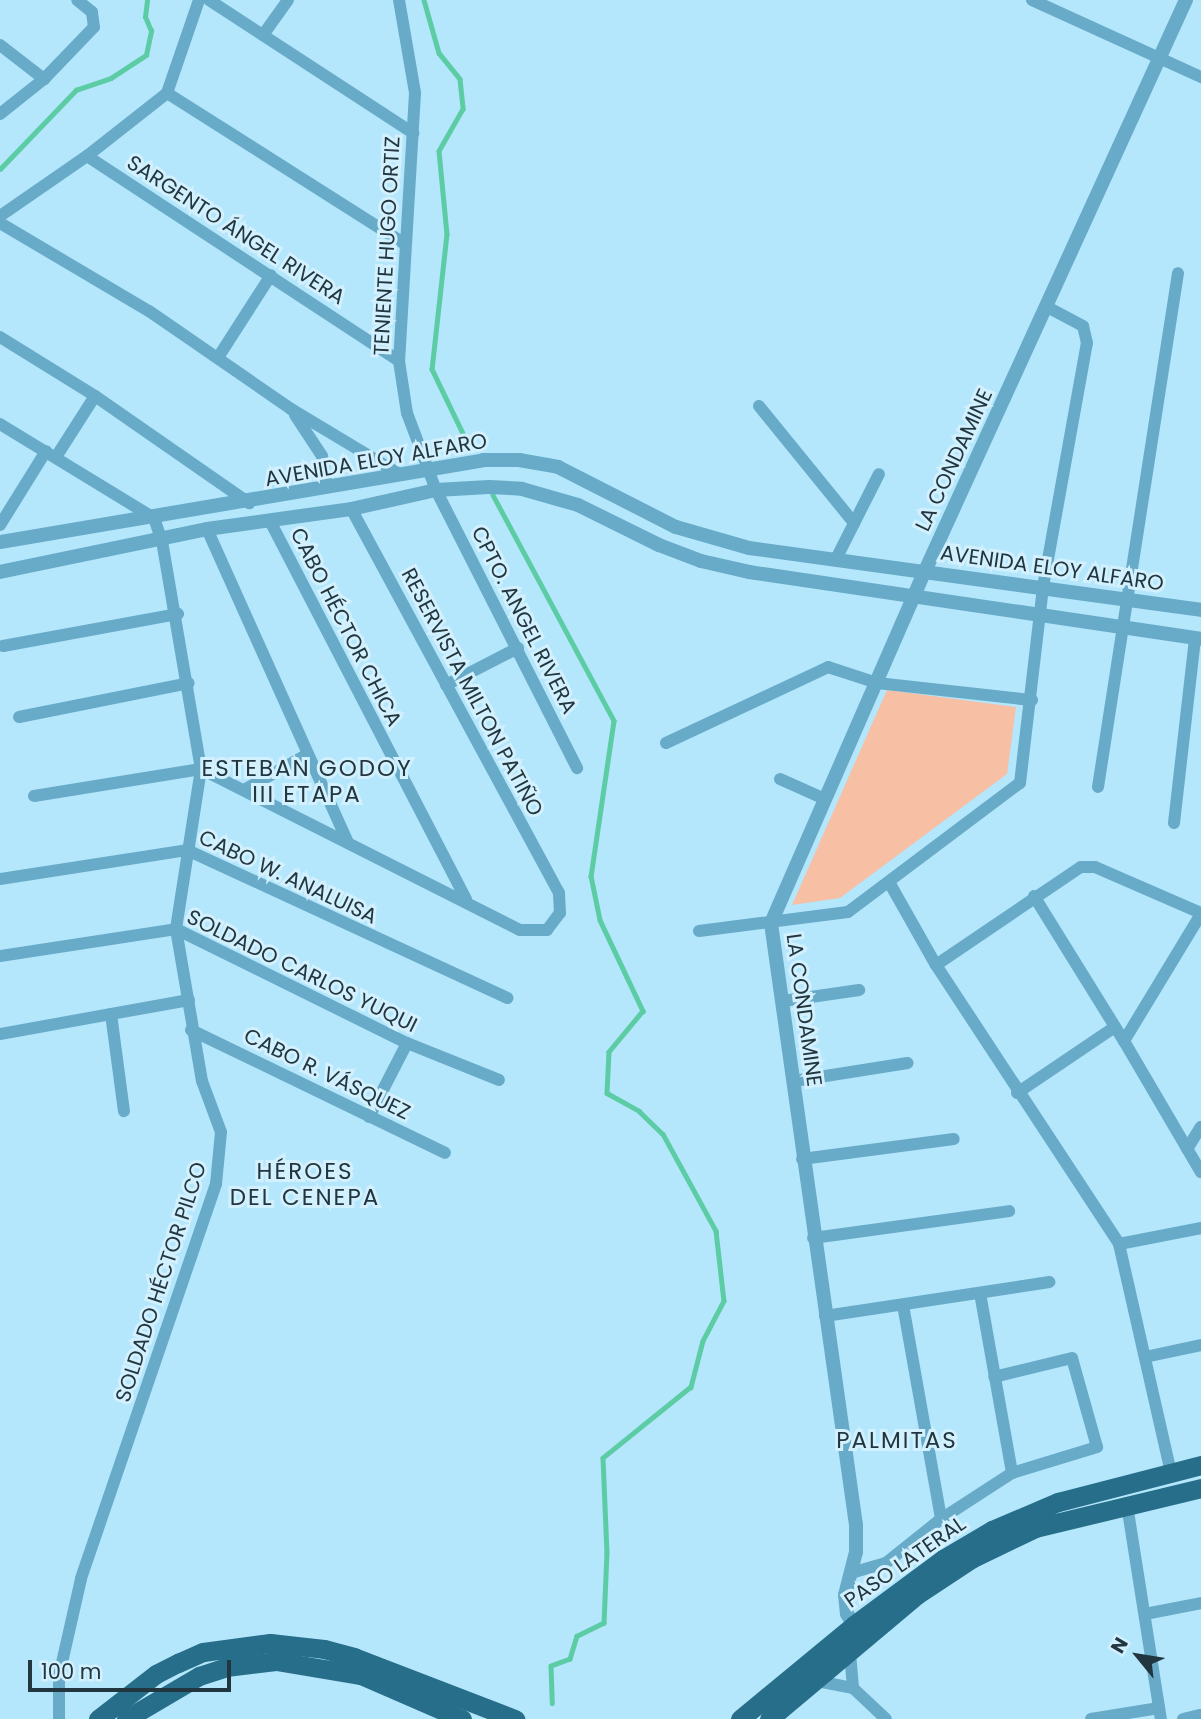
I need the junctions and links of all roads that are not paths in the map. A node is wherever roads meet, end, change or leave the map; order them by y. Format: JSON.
{"nodes":[{"id":1,"x":77,"y":0,"type":"edge"},
{"id":2,"x":199,"y":0,"type":"edge"},
{"id":3,"x":209,"y":0,"type":"edge"},
{"id":4,"x":288,"y":0,"type":"edge"},
{"id":5,"x":399,"y":0,"type":"edge"},
{"id":6,"x":1032,"y":0,"type":"edge"},
{"id":7,"x":1186,"y":0,"type":"edge"},
{"id":8,"x":263,"y":35,"type":"junction"},
{"id":9,"x":0,"y":45,"type":"edge"},
{"id":10,"x":1160,"y":59,"type":"junction"},
{"id":11,"x":1201,"y":77,"type":"edge"},
{"id":12,"x":44,"y":79,"type":"junction"},
{"id":13,"x":167,"y":93,"type":"junction"},
{"id":14,"x":0,"y":114,"type":"edge"},
{"id":15,"x":413,"y":133,"type":"junction"},
{"id":16,"x":87,"y":156,"type":"junction"},
{"id":17,"x":0,"y":216,"type":"edge"},
{"id":18,"x":0,"y":223,"type":"edge"},
{"id":19,"x":405,"y":244,"type":"junction"},
{"id":20,"x":1178,"y":273,"type":"dead end"},
{"id":21,"x":271,"y":275,"type":"junction"},
{"id":22,"x":1048,"y":307,"type":"junction"},
{"id":23,"x":0,"y":337,"type":"edge"},
{"id":24,"x":219,"y":356,"type":"junction"},
{"id":25,"x":399,"y":361,"type":"junction"},
{"id":26,"x":95,"y":396,"type":"junction"},
{"id":27,"x":759,"y":406,"type":"dead end"},
{"id":28,"x":291,"y":409,"type":"junction"},
{"id":29,"x":0,"y":424,"type":"edge"},
{"id":30,"x":51,"y":454,"type":"junction"},
{"id":31,"x":426,"y":469,"type":"junction"},
{"id":32,"x":399,"y":474,"type":"junction"},
{"id":33,"x":879,"y":474,"type":"dead end"},
{"id":34,"x":327,"y":488,"type":"junction"},
{"id":35,"x":436,"y":490,"type":"junction"},
{"id":36,"x":249,"y":503,"type":"junction"},
{"id":37,"x":351,"y":509,"type":"junction"},
{"id":38,"x":154,"y":518,"type":"junction"},
{"id":39,"x":658,"y":518,"type":"junction"},
{"id":40,"x":270,"y":521,"type":"junction"},
{"id":41,"x":854,"y":523,"type":"junction"},
{"id":42,"x":0,"y":525,"type":"edge"},
{"id":43,"x":207,"y":529,"type":"junction"},
{"id":44,"x":647,"y":539,"type":"junction"},
{"id":45,"x":162,"y":541,"type":"junction"},
{"id":46,"x":0,"y":542,"type":"edge"},
{"id":47,"x":836,"y":559,"type":"junction"},
{"id":48,"x":925,"y":571,"type":"junction"},
{"id":49,"x":0,"y":572,"type":"edge"},
{"id":50,"x":1043,"y":587,"type":"junction"},
{"id":51,"x":915,"y":597,"type":"junction"},
{"id":52,"x":1125,"y":600,"type":"junction"},
{"id":53,"x":1200,"y":606,"type":"edge"},
{"id":54,"x":178,"y":614,"type":"junction"},
{"id":55,"x":1040,"y":615,"type":"junction"},
{"id":56,"x":1122,"y":627,"type":"junction"},
{"id":57,"x":1198,"y":638,"type":"edge"},
{"id":58,"x":3,"y":646,"type":"dead end"},
{"id":59,"x":518,"y":648,"type":"junction"},
{"id":60,"x":877,"y":683,"type":"junction"},
{"id":61,"x":189,"y":684,"type":"junction"},
{"id":62,"x":446,"y":685,"type":"junction"},
{"id":63,"x":1032,"y":700,"type":"junction"},
{"id":64,"x":19,"y":717,"type":"dead end"},
{"id":65,"x":666,"y":743,"type":"dead end"},
{"id":66,"x":307,"y":754,"type":"junction"},
{"id":67,"x":577,"y":768,"type":"dead end"},
{"id":68,"x":201,"y":769,"type":"junction"},
{"id":69,"x":780,"y":779,"type":"dead end"},
{"id":70,"x":1098,"y":787,"type":"dead end"},
{"id":71,"x":244,"y":790,"type":"junction"},
{"id":72,"x":34,"y":796,"type":"dead end"},
{"id":73,"x":825,"y":799,"type":"junction"},
{"id":74,"x":1174,"y":823,"type":"dead end"},
{"id":75,"x":348,"y":843,"type":"junction"},
{"id":76,"x":187,"y":850,"type":"junction"},
{"id":77,"x":0,"y":879,"type":"edge"},
{"id":78,"x":889,"y":882,"type":"junction"},
{"id":79,"x":1034,"y":896,"type":"junction"},
{"id":80,"x":466,"y":900,"type":"junction"},
{"id":81,"x":1201,"y":914,"type":"edge"},
{"id":82,"x":771,"y":923,"type":"junction"},
{"id":83,"x":176,"y":929,"type":"junction"},
{"id":84,"x":699,"y":931,"type":"dead end"},
{"id":85,"x":0,"y":956,"type":"edge"},
{"id":86,"x":936,"y":965,"type":"junction"},
{"id":87,"x":859,"y":990,"type":"dead end"},
{"id":88,"x":507,"y":998,"type":"dead end"},
{"id":89,"x":189,"y":1000,"type":"junction"},
{"id":90,"x":783,"y":1001,"type":"junction"},
{"id":91,"x":111,"y":1014,"type":"junction"},
{"id":92,"x":1115,"y":1027,"type":"junction"},
{"id":93,"x":191,"y":1030,"type":"junction"},
{"id":94,"x":0,"y":1034,"type":"edge"},
{"id":95,"x":1124,"y":1041,"type":"junction"},
{"id":96,"x":407,"y":1043,"type":"junction"},
{"id":97,"x":908,"y":1063,"type":"dead end"},
{"id":98,"x":499,"y":1080,"type":"dead end"},
{"id":99,"x":794,"y":1081,"type":"junction"},
{"id":100,"x":1017,"y":1093,"type":"junction"},
{"id":101,"x":124,"y":1111,"type":"dead end"},
{"id":102,"x":369,"y":1117,"type":"junction"},
{"id":103,"x":1201,"y":1127,"type":"edge"},
{"id":104,"x":954,"y":1139,"type":"dead end"},
{"id":105,"x":1188,"y":1149,"type":"junction"},
{"id":106,"x":445,"y":1153,"type":"dead end"},
{"id":107,"x":802,"y":1159,"type":"junction"},
{"id":108,"x":1201,"y":1172,"type":"edge"},
{"id":109,"x":1009,"y":1211,"type":"dead end"},
{"id":110,"x":1201,"y":1228,"type":"edge"},
{"id":111,"x":813,"y":1238,"type":"junction"},
{"id":112,"x":1119,"y":1244,"type":"junction"},
{"id":113,"x":1049,"y":1282,"type":"dead end"},
{"id":114,"x":980,"y":1293,"type":"junction"},
{"id":115,"x":903,"y":1305,"type":"junction"},
{"id":116,"x":825,"y":1316,"type":"junction"},
{"id":117,"x":1201,"y":1345,"type":"edge"},
{"id":118,"x":1145,"y":1357,"type":"junction"},
{"id":119,"x":994,"y":1377,"type":"junction"},
{"id":120,"x":1201,"y":1465,"type":"edge"},
{"id":121,"x":1171,"y":1472,"type":"junction"},
{"id":122,"x":1012,"y":1473,"type":"junction"},
{"id":123,"x":1201,"y":1488,"type":"edge"},
{"id":124,"x":1127,"y":1505,"type":"junction"},
{"id":125,"x":941,"y":1519,"type":"junction"},
{"id":126,"x":851,"y":1573,"type":"junction"},
{"id":127,"x":1201,"y":1603,"type":"edge"},
{"id":128,"x":1145,"y":1614,"type":"junction"},
{"id":129,"x":855,"y":1640,"type":"junction"},
{"id":130,"x":817,"y":1681,"type":"junction"},
{"id":131,"x":853,"y":1688,"type":"junction"},
{"id":132,"x":1160,"y":1713,"type":"edge"},
{"id":133,"x":1201,"y":1715,"type":"edge"},
{"id":134,"x":59,"y":1719,"type":"edge"},
{"id":135,"x":99,"y":1719,"type":"edge"},
{"id":136,"x":126,"y":1719,"type":"edge"},
{"id":137,"x":462,"y":1719,"type":"edge"},
{"id":138,"x":515,"y":1719,"type":"edge"},
{"id":139,"x":740,"y":1719,"type":"edge"},
{"id":140,"x":769,"y":1719,"type":"edge"},
{"id":141,"x":886,"y":1719,"type":"edge"},
{"id":142,"x":1091,"y":1719,"type":"edge"},
{"id":143,"x":1183,"y":1719,"type":"edge"}],
"edges":[{"from":1,"to":12,"type":"street"},
{"from":2,"to":13,"type":"street"},
{"from":3,"to":8,"type":"street"},
{"from":4,"to":8,"type":"street"},
{"from":5,"to":15,"type":"street","name":"TENIENTE HUGO ORTIZ"},
{"from":6,"to":10,"type":"street"},
{"from":7,"to":10,"type":"street","name":"LA CONDAMINE"},
{"from":8,"to":15,"type":"street"},
{"from":9,"to":12,"type":"street"},
{"from":10,"to":11,"type":"street"},
{"from":10,"to":22,"type":"street","name":"LA CONDAMINE"},
{"from":12,"to":14,"type":"street"},
{"from":13,"to":16,"type":"street"},
{"from":13,"to":19,"type":"street"},
{"from":15,"to":19,"type":"street","name":"TENIENTE HUGO ORTIZ"},
{"from":16,"to":17,"type":"street"},
{"from":16,"to":21,"type":"street","name":"SARGENTO ÁNGEL RIVERA"},
{"from":18,"to":24,"type":"street"},
{"from":19,"to":25,"type":"street","name":"TENIENTE HUGO ORTIZ"},
{"from":20,"to":52,"type":"street"},
{"from":21,"to":24,"type":"street"},
{"from":21,"to":25,"type":"street","name":"SARGENTO ÁNGEL RIVERA"},
{"from":22,"to":48,"type":"street","name":"LA CONDAMINE"},
{"from":22,"to":50,"type":"street"},
{"from":23,"to":26,"type":"street"},
{"from":24,"to":28,"type":"street"},
{"from":25,"to":31,"type":"street","name":"TENIENTE HUGO ORTIZ"},
{"from":26,"to":30,"type":"street"},
{"from":26,"to":36,"type":"street"},
{"from":27,"to":41,"type":"street"},
{"from":28,"to":32,"type":"street"},
{"from":28,"to":34,"type":"street"},
{"from":29,"to":30,"type":"street"},
{"from":30,"to":38,"type":"street"},
{"from":30,"to":42,"type":"street"},
{"from":31,"to":32,"type":"street","name":"AVENIDA ELOY ALFARO"},
{"from":31,"to":35,"type":"street","name":"TENIENTE HUGO ORTIZ"},
{"from":31,"to":39,"type":"street","name":"AVENIDA ELOY ALFARO"},
{"from":32,"to":34,"type":"street","name":"AVENIDA ELOY ALFARO"},
{"from":33,"to":41,"type":"street"},
{"from":34,"to":36,"type":"street","name":"AVENIDA ELOY ALFARO"},
{"from":35,"to":37,"type":"street","name":"AVENIDA ELOY ALFARO"},
{"from":35,"to":44,"type":"street","name":"AVENIDA ELOY ALFARO"},
{"from":35,"to":59,"type":"street","name":"CPTO. ANGEL RIVERA"},
{"from":36,"to":38,"type":"street","name":"AVENIDA ELOY ALFARO"},
{"from":37,"to":40,"type":"street","name":"AVENIDA ELOY ALFARO"},
{"from":37,"to":62,"type":"street","name":"RESERVISTA MILTON PATIÑO"},
{"from":38,"to":45,"type":"street","name":"SOLDADO HÉCTOR PILCO"},
{"from":38,"to":46,"type":"street","name":"AVENIDA ELOY ALFARO"},
{"from":39,"to":44,"type":"street"},
{"from":39,"to":47,"type":"street","name":"AVENIDA ELOY ALFARO"},
{"from":40,"to":43,"type":"street","name":"AVENIDA ELOY ALFARO"},
{"from":40,"to":80,"type":"street","name":"CABO HÉCTOR CHICA"},
{"from":41,"to":47,"type":"street"},
{"from":43,"to":45,"type":"street","name":"AVENIDA ELOY ALFARO"},
{"from":43,"to":66,"type":"street"},
{"from":44,"to":51,"type":"street","name":"AVENIDA ELOY ALFARO"},
{"from":45,"to":49,"type":"street","name":"AVENIDA ELOY ALFARO"},
{"from":45,"to":54,"type":"street","name":"SOLDADO HÉCTOR PILCO"},
{"from":47,"to":48,"type":"street","name":"AVENIDA ELOY ALFARO"},
{"from":48,"to":50,"type":"street","name":"AVENIDA ELOY ALFARO"},
{"from":48,"to":51,"type":"street","name":"LA CONDAMINE"},
{"from":50,"to":52,"type":"street","name":"AVENIDA ELOY ALFARO"},
{"from":50,"to":55,"type":"street"},
{"from":51,"to":55,"type":"street","name":"AVENIDA ELOY ALFARO"},
{"from":51,"to":60,"type":"street","name":"LA CONDAMINE"},
{"from":52,"to":53,"type":"street","name":"AVENIDA ELOY ALFARO"},
{"from":52,"to":56,"type":"street"},
{"from":54,"to":58,"type":"street"},
{"from":54,"to":61,"type":"street","name":"SOLDADO HÉCTOR PILCO"},
{"from":55,"to":56,"type":"street","name":"AVENIDA ELOY ALFARO"},
{"from":55,"to":63,"type":"street"},
{"from":56,"to":57,"type":"street","name":"AVENIDA ELOY ALFARO"},
{"from":56,"to":70,"type":"street"},
{"from":57,"to":74,"type":"street"},
{"from":59,"to":62,"type":"street"},
{"from":59,"to":67,"type":"street","name":"CPTO. ANGEL RIVERA"},
{"from":60,"to":63,"type":"street"},
{"from":60,"to":65,"type":"street"},
{"from":60,"to":73,"type":"street","name":"LA CONDAMINE"},
{"from":61,"to":64,"type":"street"},
{"from":61,"to":68,"type":"street","name":"SOLDADO HÉCTOR PILCO"},
{"from":62,"to":80,"type":"street","name":"RESERVISTA MILTON PATIÑO"},
{"from":63,"to":78,"type":"street"},
{"from":66,"to":71,"type":"street"},
{"from":66,"to":75,"type":"street"},
{"from":68,"to":71,"type":"street"},
{"from":68,"to":72,"type":"street"},
{"from":68,"to":76,"type":"street","name":"SOLDADO HÉCTOR PILCO"},
{"from":69,"to":73,"type":"street"},
{"from":71,"to":75,"type":"street"},
{"from":73,"to":82,"type":"street","name":"LA CONDAMINE"},
{"from":75,"to":80,"type":"street"},
{"from":76,"to":77,"type":"street","name":"CABO W. ANALUISA"},
{"from":76,"to":83,"type":"street","name":"SOLDADO HÉCTOR PILCO"},
{"from":76,"to":88,"type":"street","name":"CABO W. ANALUISA"},
{"from":78,"to":82,"type":"street"},
{"from":78,"to":86,"type":"street"},
{"from":79,"to":81,"type":"street"},
{"from":79,"to":86,"type":"street"},
{"from":79,"to":92,"type":"street"},
{"from":81,"to":95,"type":"street"},
{"from":82,"to":84,"type":"street"},
{"from":82,"to":90,"type":"street","name":"LA CONDAMINE"},
{"from":83,"to":85,"type":"street","name":"SOLDADO CARLOS YUQUI"},
{"from":83,"to":89,"type":"street","name":"SOLDADO HÉCTOR PILCO"},
{"from":83,"to":96,"type":"street","name":"SOLDADO CARLOS YUQUI"},
{"from":86,"to":100,"type":"street"},
{"from":87,"to":90,"type":"street"},
{"from":89,"to":91,"type":"street"},
{"from":89,"to":93,"type":"street","name":"SOLDADO HÉCTOR PILCO"},
{"from":90,"to":99,"type":"street","name":"LA CONDAMINE"},
{"from":91,"to":94,"type":"street"},
{"from":91,"to":101,"type":"street"},
{"from":92,"to":95,"type":"street"},
{"from":92,"to":100,"type":"street"},
{"from":93,"to":102,"type":"street","name":"CABO R. VÁSQUEZ"},
{"from":93,"to":134,"type":"street","name":"SOLDADO HÉCTOR PILCO"},
{"from":95,"to":105,"type":"street"},
{"from":96,"to":98,"type":"street","name":"SOLDADO CARLOS YUQUI"},
{"from":96,"to":102,"type":"street"},
{"from":97,"to":99,"type":"street"},
{"from":99,"to":107,"type":"street","name":"LA CONDAMINE"},
{"from":100,"to":112,"type":"street"},
{"from":102,"to":106,"type":"street","name":"CABO R. VÁSQUEZ"},
{"from":103,"to":105,"type":"street"},
{"from":104,"to":107,"type":"street"},
{"from":105,"to":108,"type":"street"},
{"from":107,"to":111,"type":"street","name":"LA CONDAMINE"},
{"from":109,"to":111,"type":"street"},
{"from":110,"to":112,"type":"street"},
{"from":111,"to":116,"type":"street","name":"LA CONDAMINE"},
{"from":112,"to":118,"type":"street"},
{"from":113,"to":114,"type":"street"},
{"from":114,"to":115,"type":"street"},
{"from":114,"to":119,"type":"street"},
{"from":115,"to":116,"type":"street"},
{"from":115,"to":125,"type":"street"},
{"from":116,"to":126,"type":"street","name":"LA CONDAMINE"},
{"from":117,"to":118,"type":"street"},
{"from":118,"to":121,"type":"street"},
{"from":119,"to":122,"type":"street"},
{"from":119,"to":122,"type":"street"},
{"from":120,"to":121,"type":"highway","name":"PASO LATERAL"},
{"from":121,"to":129,"type":"highway","name":"PASO LATERAL"},
{"from":122,"to":125,"type":"street"},
{"from":123,"to":124,"type":"highway"},
{"from":124,"to":128,"type":"street"},
{"from":124,"to":129,"type":"highway"},
{"from":125,"to":126,"type":"street"},
{"from":126,"to":129,"type":"street","name":"LA CONDAMINE"},
{"from":127,"to":128,"type":"street"},
{"from":128,"to":132,"type":"street"},
{"from":129,"to":130,"type":"highway"},
{"from":129,"to":131,"type":"street"},
{"from":129,"to":139,"type":"highway","name":"PASO LATERAL"},
{"from":130,"to":131,"type":"street"},
{"from":130,"to":140,"type":"highway"},
{"from":131,"to":141,"type":"street"},
{"from":132,"to":142,"type":"street"},
{"from":133,"to":143,"type":"street"},
{"from":135,"to":138,"type":"highway"},
{"from":136,"to":137,"type":"highway"}]}
